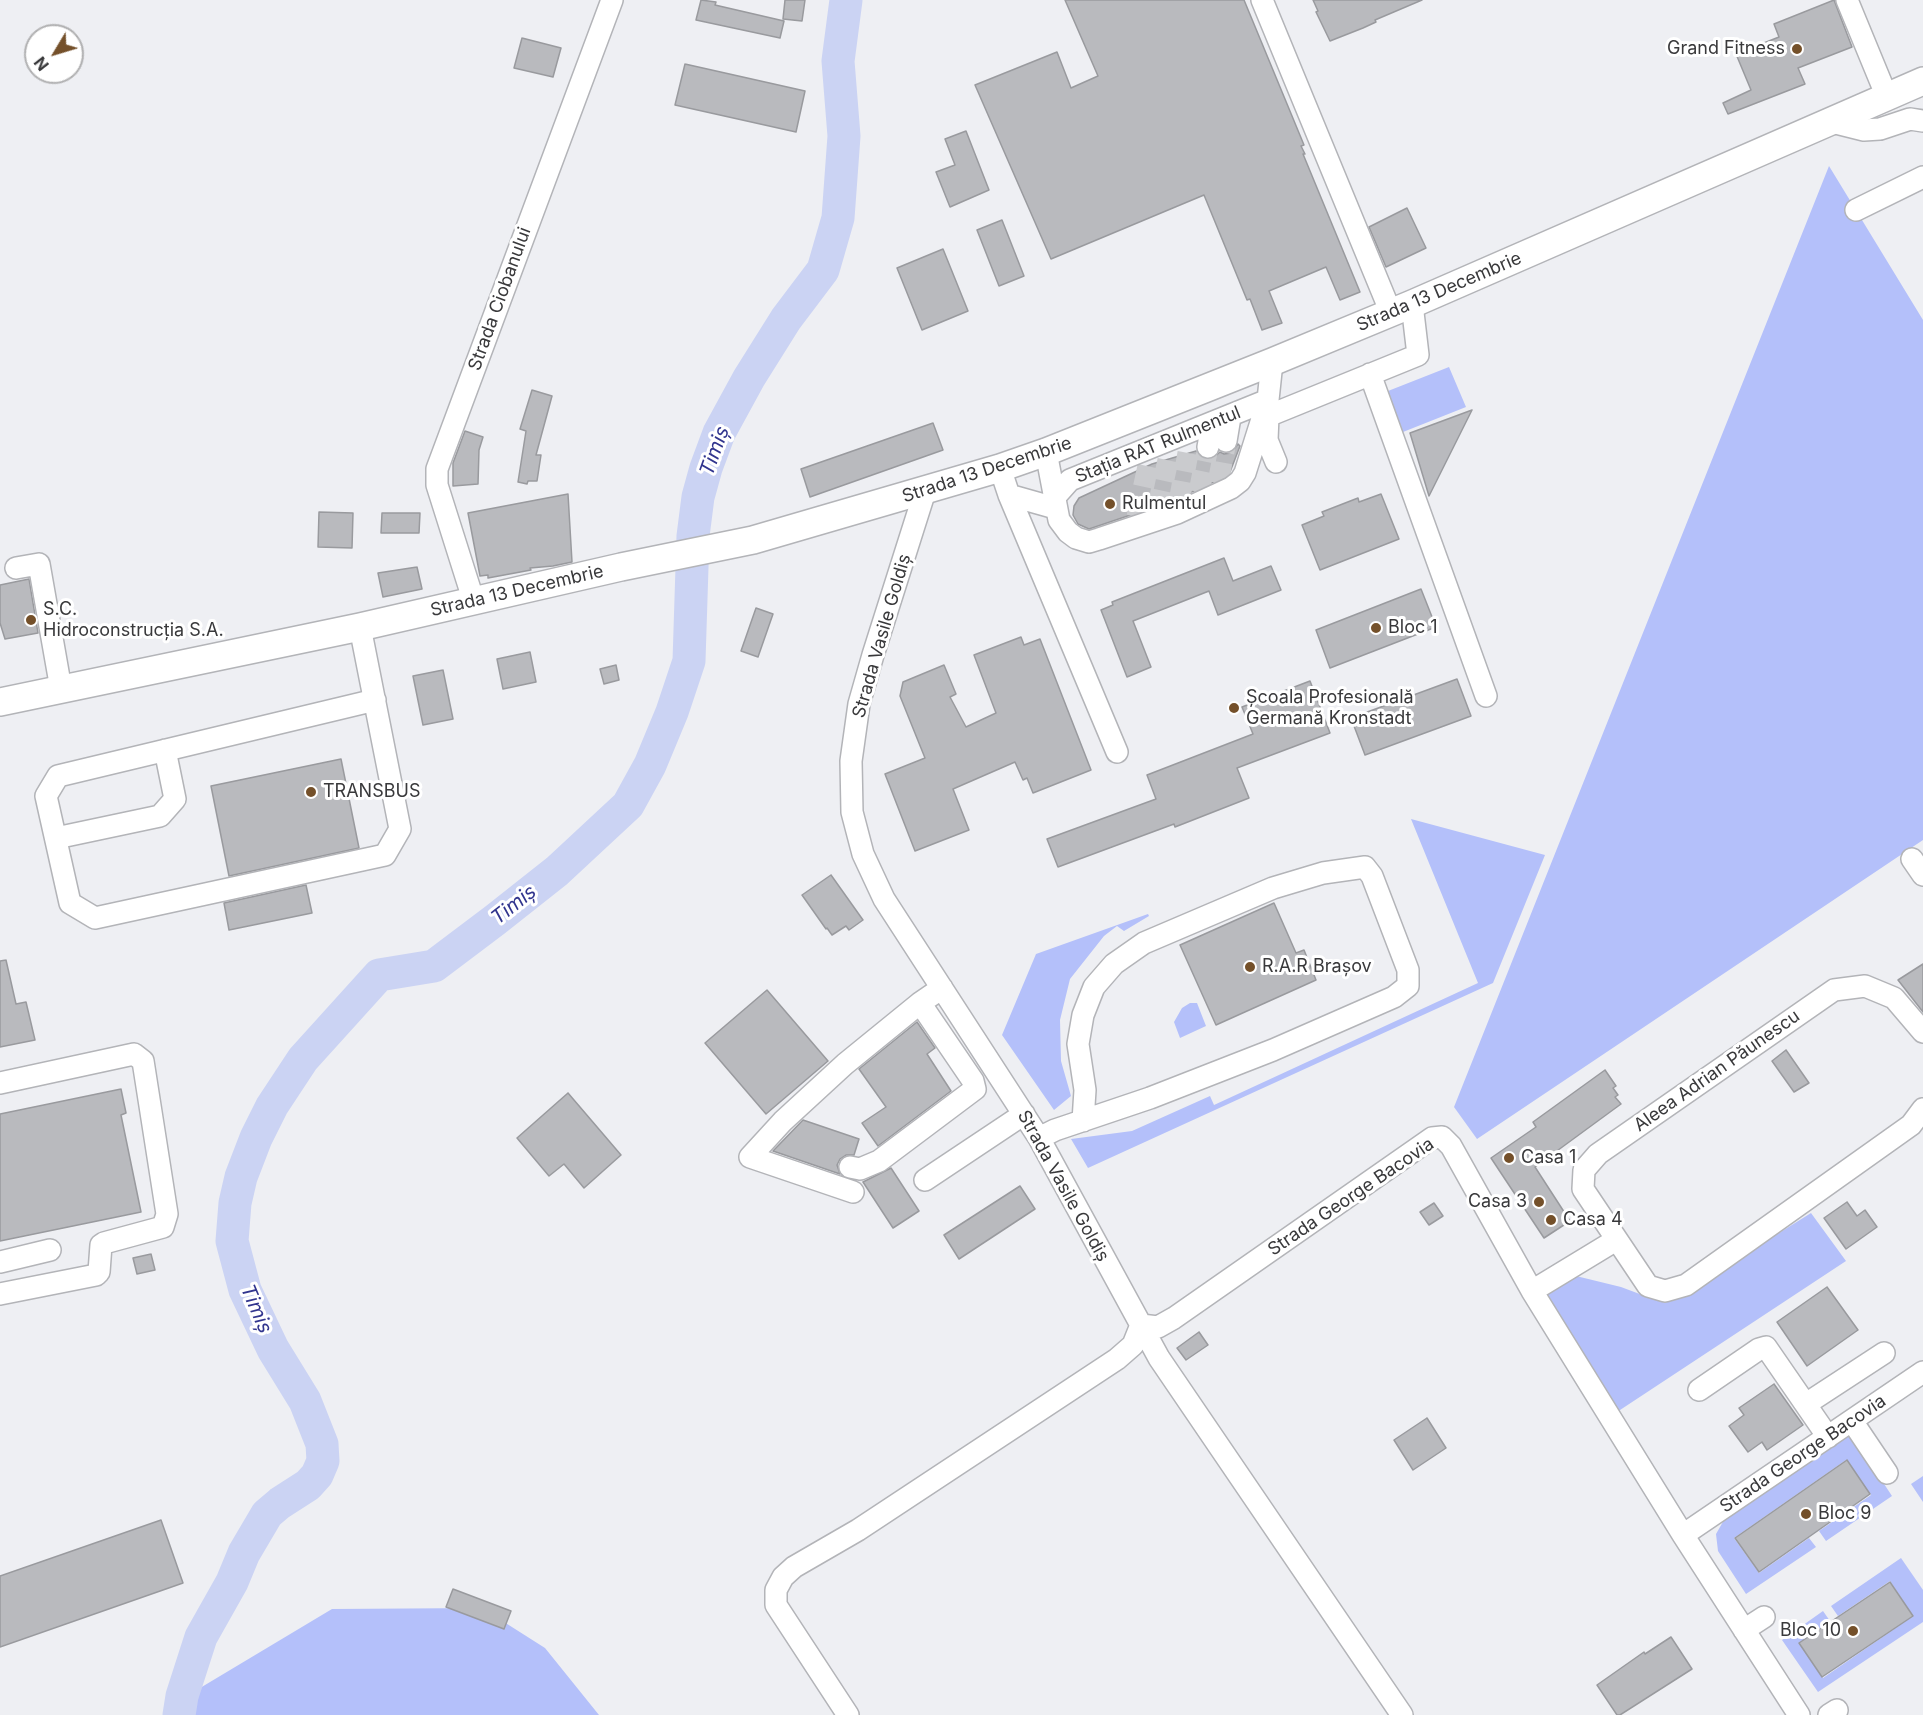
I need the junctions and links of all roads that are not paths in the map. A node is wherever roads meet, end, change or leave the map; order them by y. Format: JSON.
{"nodes":[{"id":1,"x":612,"y":0,"type":"edge"},
{"id":2,"x":1263,"y":0,"type":"edge"},
{"id":3,"x":1847,"y":0,"type":"edge"},
{"id":4,"x":1923,"y":81,"type":"edge"},
{"id":5,"x":1887,"y":97,"type":"junction"},
{"id":6,"x":1923,"y":121,"type":"edge"},
{"id":7,"x":1832,"y":122,"type":"junction"},
{"id":8,"x":1923,"y":177,"type":"edge"},
{"id":9,"x":1856,"y":210,"type":"dead end"},
{"id":10,"x":1402,"y":308,"type":"junction"},
{"id":11,"x":1272,"y":362,"type":"junction"},
{"id":12,"x":1370,"y":374,"type":"junction"},
{"id":13,"x":1268,"y":408,"type":"junction"},
{"id":14,"x":1221,"y":420,"type":"junction"},
{"id":15,"x":1181,"y":449,"type":"junction"},
{"id":16,"x":1046,"y":452,"type":"junction"},
{"id":17,"x":1276,"y":462,"type":"dead end"},
{"id":18,"x":1000,"y":468,"type":"junction"},
{"id":19,"x":925,"y":491,"type":"junction"},
{"id":20,"x":1009,"y":495,"type":"junction"},
{"id":21,"x":1054,"y":503,"type":"junction"},
{"id":22,"x":16,"y":568,"type":"dead end"},
{"id":23,"x":474,"y":602,"type":"junction"},
{"id":24,"x":360,"y":627,"type":"junction"},
{"id":25,"x":61,"y":689,"type":"junction"},
{"id":26,"x":1486,"y":696,"type":"dead end"},
{"id":27,"x":375,"y":700,"type":"junction"},
{"id":28,"x":0,"y":702,"type":"edge"},
{"id":29,"x":165,"y":750,"type":"junction"},
{"id":30,"x":1117,"y":752,"type":"dead end"},
{"id":31,"x":56,"y":838,"type":"junction"},
{"id":32,"x":942,"y":988,"type":"junction"},
{"id":33,"x":920,"y":1004,"type":"junction"},
{"id":34,"x":1923,"y":1030,"type":"edge"},
{"id":35,"x":980,"y":1048,"type":"junction"},
{"id":36,"x":960,"y":1063,"type":"junction"},
{"id":37,"x":0,"y":1083,"type":"edge"},
{"id":38,"x":1923,"y":1109,"type":"edge"},
{"id":39,"x":1024,"y":1114,"type":"junction"},
{"id":40,"x":1083,"y":1121,"type":"junction"},
{"id":41,"x":1039,"y":1138,"type":"junction"},
{"id":42,"x":850,"y":1167,"type":"dead end"},
{"id":43,"x":926,"y":1180,"type":"dead end"},
{"id":44,"x":853,"y":1192,"type":"dead end"},
{"id":45,"x":1616,"y":1240,"type":"junction"},
{"id":46,"x":50,"y":1250,"type":"dead end"},
{"id":47,"x":0,"y":1262,"type":"edge"},
{"id":48,"x":1532,"y":1291,"type":"junction"},
{"id":49,"x":0,"y":1294,"type":"edge"},
{"id":50,"x":1141,"y":1325,"type":"junction"},
{"id":51,"x":1884,"y":1353,"type":"dead end"},
{"id":52,"x":1923,"y":1372,"type":"edge"},
{"id":53,"x":1699,"y":1390,"type":"dead end"},
{"id":54,"x":1806,"y":1404,"type":"junction"},
{"id":55,"x":1851,"y":1420,"type":"junction"},
{"id":56,"x":1828,"y":1437,"type":"junction"},
{"id":57,"x":1887,"y":1473,"type":"dead end"},
{"id":58,"x":1683,"y":1535,"type":"junction"},
{"id":59,"x":1764,"y":1617,"type":"dead end"},
{"id":60,"x":1744,"y":1630,"type":"junction"},
{"id":61,"x":848,"y":1715,"type":"edge"},
{"id":62,"x":1402,"y":1715,"type":"edge"},
{"id":63,"x":1799,"y":1715,"type":"edge"}],
"edges":[{"from":1,"to":23,"type":"street","name":"Strada Ciobanului"},
{"from":2,"to":10,"type":"street"},
{"from":3,"to":5,"type":"street"},
{"from":4,"to":5,"type":"main road","name":"Strada 13 Decembrie"},
{"from":5,"to":7,"type":"main road","name":"Strada 13 Decembrie"},
{"from":6,"to":7,"type":"street"},
{"from":7,"to":10,"type":"main road","name":"Strada 13 Decembrie"},
{"from":8,"to":9,"type":"street"},
{"from":10,"to":11,"type":"main road","name":"Strada 13 Decembrie"},
{"from":10,"to":12,"type":"street"},
{"from":11,"to":13,"type":"street","name":"Stația RAT Rulmentul"},
{"from":11,"to":16,"type":"main road","name":"Strada 13 Decembrie"},
{"from":12,"to":13,"type":"street"},
{"from":12,"to":26,"type":"street"},
{"from":13,"to":14,"type":"street","name":"Stația RAT Rulmentul"},
{"from":13,"to":17,"type":"street"},
{"from":13,"to":21,"type":"street","name":"Stația RAT Rulmentul"},
{"from":14,"to":15,"type":"street"},
{"from":14,"to":15,"type":"street","name":"Stația RAT Rulmentul"},
{"from":15,"to":21,"type":"street","name":"Stația RAT Rulmentul"},
{"from":16,"to":18,"type":"main road","name":"Strada 13 Decembrie"},
{"from":16,"to":21,"type":"street","name":"Stația RAT Rulmentul"},
{"from":18,"to":19,"type":"main road","name":"Strada 13 Decembrie"},
{"from":18,"to":20,"type":"street"},
{"from":19,"to":23,"type":"main road","name":"Strada 13 Decembrie"},
{"from":19,"to":32,"type":"street","name":"Strada Vasile Goldiș"},
{"from":20,"to":21,"type":"street"},
{"from":20,"to":30,"type":"street"},
{"from":22,"to":25,"type":"street"},
{"from":23,"to":24,"type":"main road","name":"Strada 13 Decembrie"},
{"from":24,"to":25,"type":"main road","name":"Strada 13 Decembrie"},
{"from":24,"to":27,"type":"street"},
{"from":25,"to":28,"type":"main road","name":"Strada 13 Decembrie"},
{"from":27,"to":29,"type":"street"},
{"from":27,"to":31,"type":"street"},
{"from":29,"to":31,"type":"street"},
{"from":29,"to":31,"type":"street"},
{"from":32,"to":33,"type":"street"},
{"from":32,"to":35,"type":"street","name":"Strada Vasile Goldiș"},
{"from":33,"to":36,"type":"street"},
{"from":33,"to":44,"type":"street"},
{"from":34,"to":45,"type":"street","name":"Aleea Adrian Păunescu"},
{"from":35,"to":36,"type":"street"},
{"from":35,"to":39,"type":"street","name":"Strada Vasile Goldiș"},
{"from":36,"to":42,"type":"street"},
{"from":37,"to":49,"type":"street"},
{"from":38,"to":45,"type":"street","name":"Aleea Adrian Păunescu"},
{"from":39,"to":41,"type":"street","name":"Strada Vasile Goldiș"},
{"from":39,"to":43,"type":"street"},
{"from":40,"to":40,"type":"street"},
{"from":40,"to":41,"type":"street"},
{"from":41,"to":50,"type":"street","name":"Strada Vasile Goldiș"},
{"from":45,"to":48,"type":"street"},
{"from":46,"to":47,"type":"street"},
{"from":48,"to":50,"type":"street","name":"Strada George Bacovia"},
{"from":48,"to":58,"type":"street","name":"Strada George Bacovia"},
{"from":50,"to":61,"type":"street"},
{"from":50,"to":62,"type":"street","name":"Strada Vasile Goldiș"},
{"from":51,"to":54,"type":"street"},
{"from":52,"to":55,"type":"street","name":"Strada George Bacovia"},
{"from":53,"to":54,"type":"street"},
{"from":54,"to":56,"type":"street"},
{"from":55,"to":56,"type":"street","name":"Strada George Bacovia"},
{"from":55,"to":57,"type":"street"},
{"from":56,"to":58,"type":"street","name":"Strada George Bacovia"},
{"from":58,"to":60,"type":"street","name":"Strada George Bacovia"},
{"from":59,"to":60,"type":"street"},
{"from":60,"to":63,"type":"street","name":"Strada George Bacovia"}]}
